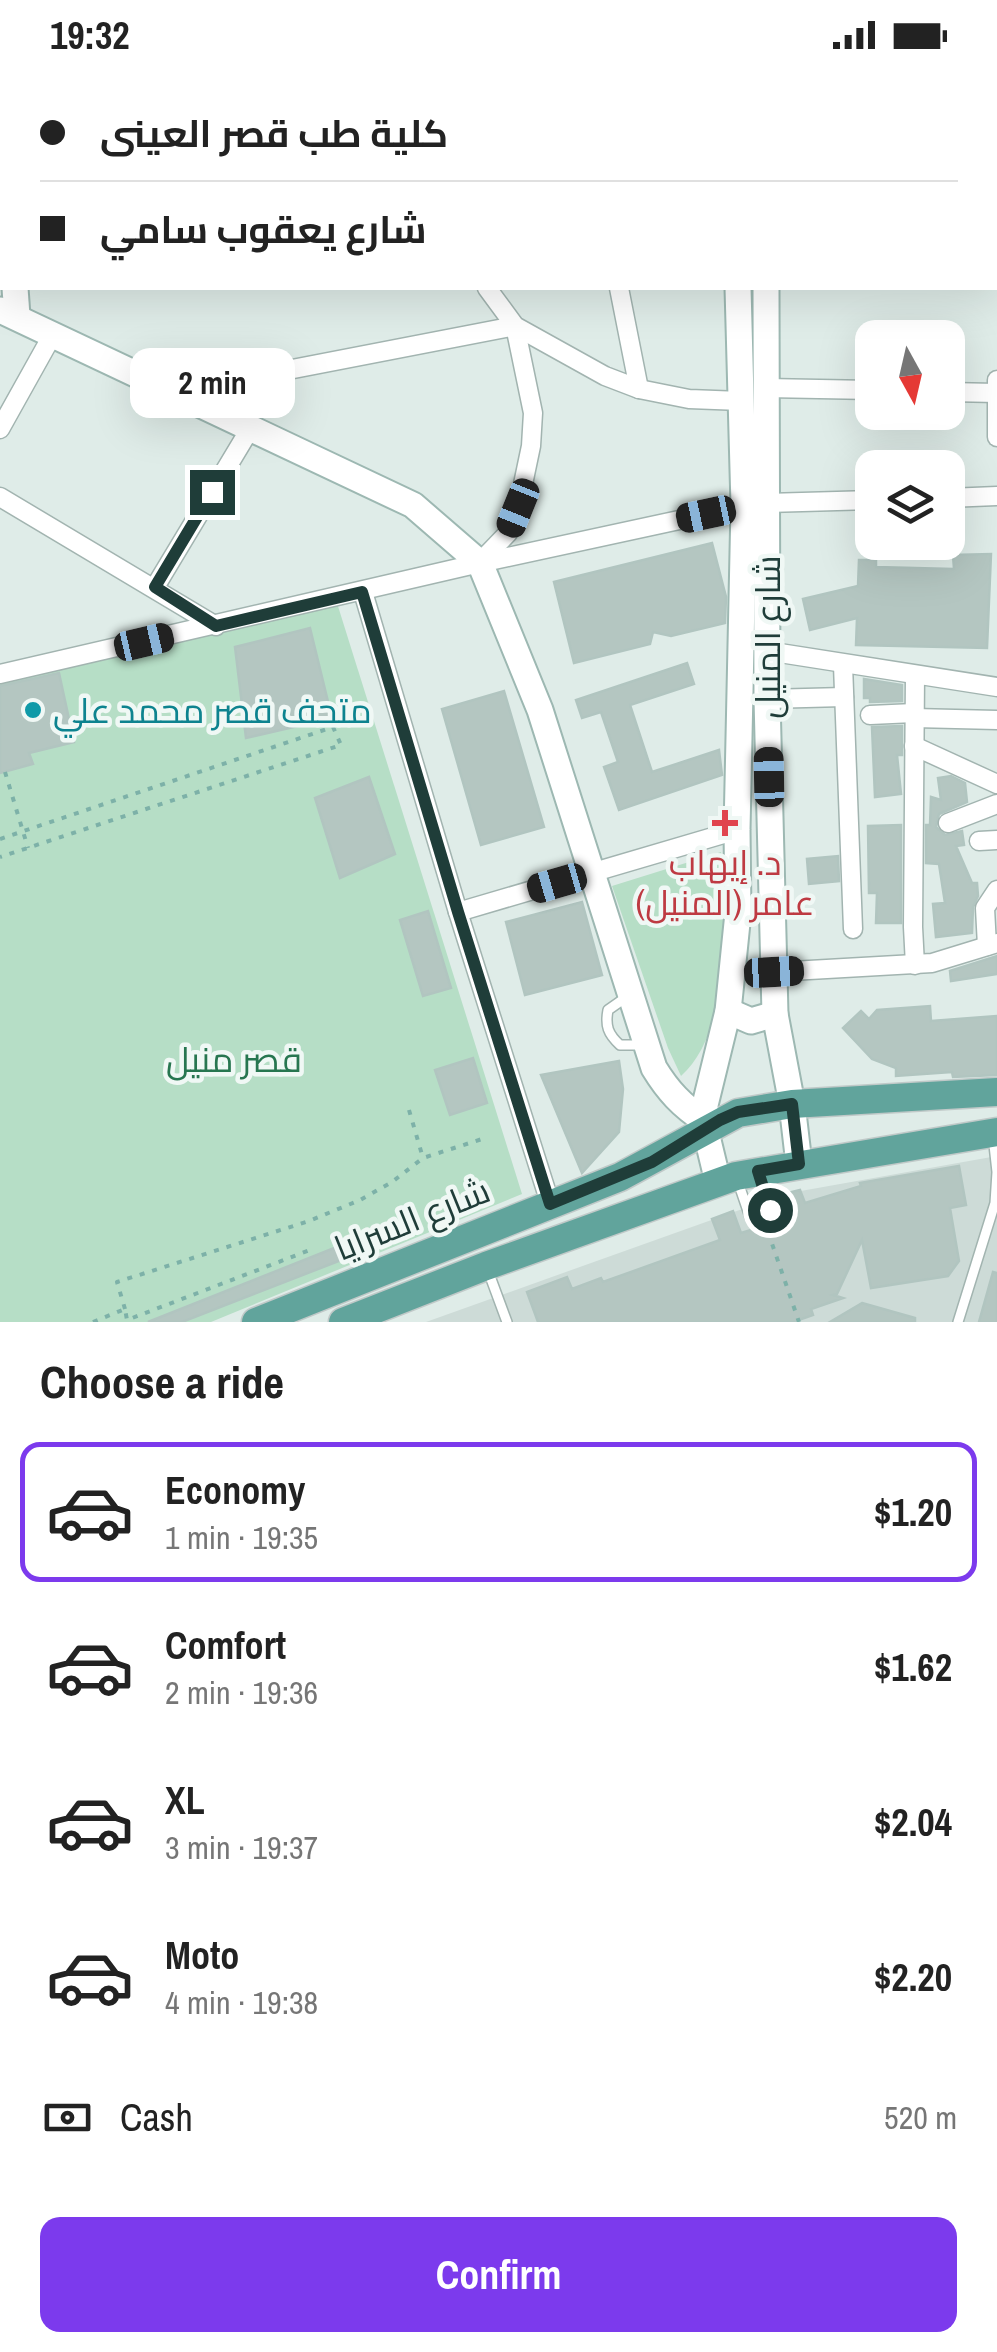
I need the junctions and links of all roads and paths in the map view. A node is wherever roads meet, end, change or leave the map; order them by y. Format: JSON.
{"nodes":[{"id":1,"x":488,"y":290,"type":"edge"},
{"id":2,"x":619,"y":290,"type":"edge"},
{"id":3,"x":738,"y":290,"type":"edge"},
{"id":4,"x":766,"y":290,"type":"edge"},
{"id":5,"x":9,"y":313,"type":"edge"},
{"id":6,"x":515,"y":326,"type":"junction"},
{"id":7,"x":53,"y":334,"type":"junction"},
{"id":8,"x":997,"y":380,"type":"edge"},
{"id":9,"x":766,"y":388,"type":"junction"},
{"id":10,"x":639,"y":389,"type":"junction"},
{"id":11,"x":855,"y":390,"type":"edge"},
{"id":12,"x":173,"y":392,"type":"junction"},
{"id":13,"x":965,"y":392,"type":"edge"},
{"id":14,"x":997,"y":393,"type":"edge"},
{"id":15,"x":741,"y":401,"type":"junction"},
{"id":16,"x":0,"y":429,"type":"edge"},
{"id":17,"x":250,"y":429,"type":"junction"},
{"id":18,"x":997,"y":437,"type":"edge"},
{"id":19,"x":997,"y":496,"type":"edge"},
{"id":20,"x":0,"y":497,"type":"edge"},
{"id":21,"x":965,"y":497,"type":"edge"},
{"id":22,"x":855,"y":501,"type":"edge"},
{"id":23,"x":755,"y":505,"type":"junction"},
{"id":24,"x":480,"y":563,"type":"junction"},
{"id":25,"x":155,"y":587,"type":"junction"},
{"id":26,"x":362,"y":592,"type":"junction"},
{"id":27,"x":216,"y":626,"type":"junction"},
{"id":28,"x":767,"y":651,"type":"junction"},
{"id":29,"x":843,"y":666,"type":"junction"},
{"id":30,"x":0,"y":674,"type":"edge"},
{"id":31,"x":915,"y":676,"type":"junction"},
{"id":32,"x":997,"y":686,"type":"edge"},
{"id":33,"x":767,"y":698,"type":"junction"},
{"id":34,"x":844,"y":698,"type":"junction"},
{"id":35,"x":870,"y":714,"type":"dead end"},
{"id":36,"x":914,"y":715,"type":"junction"},
{"id":37,"x":997,"y":720,"type":"edge"},
{"id":38,"x":914,"y":746,"type":"junction"},
{"id":39,"x":4,"y":772,"type":"dead end"},
{"id":40,"x":997,"y":784,"type":"edge"},
{"id":41,"x":997,"y":804,"type":"edge"},
{"id":42,"x":948,"y":822,"type":"dead end"},
{"id":43,"x":736,"y":830,"type":"junction"},
{"id":44,"x":22,"y":832,"type":"junction"},
{"id":45,"x":0,"y":839,"type":"edge"},
{"id":46,"x":28,"y":848,"type":"junction"},
{"id":47,"x":0,"y":858,"type":"edge"},
{"id":48,"x":590,"y":873,"type":"junction"},
{"id":49,"x":997,"y":890,"type":"edge"},
{"id":50,"x":458,"y":912,"type":"junction"},
{"id":51,"x":853,"y":929,"type":"dead end"},
{"id":52,"x":992,"y":944,"type":"edge"},
{"id":53,"x":915,"y":965,"type":"junction"},
{"id":54,"x":774,"y":972,"type":"junction"},
{"id":55,"x":728,"y":1011,"type":"junction"},
{"id":56,"x":775,"y":1014,"type":"junction"},
{"id":57,"x":997,"y":1092,"type":"edge"},
{"id":58,"x":792,"y":1104,"type":"junction"},
{"id":59,"x":408,"y":1110,"type":"dead end"},
{"id":60,"x":705,"y":1124,"type":"junction"},
{"id":61,"x":995,"y":1132,"type":"edge"},
{"id":62,"x":482,"y":1139,"type":"dead end"},
{"id":63,"x":423,"y":1158,"type":"junction"},
{"id":64,"x":799,"y":1164,"type":"junction"},
{"id":65,"x":738,"y":1176,"type":"junction"},
{"id":66,"x":550,"y":1204,"type":"junction"},
{"id":67,"x":763,"y":1218,"type":"junction"},
{"id":68,"x":310,"y":1250,"type":"dead end"},
{"id":69,"x":486,"y":1266,"type":"junction"},
{"id":70,"x":125,"y":1309,"type":"junction"},
{"id":71,"x":93,"y":1322,"type":"edge"},
{"id":72,"x":256,"y":1322,"type":"edge"},
{"id":73,"x":343,"y":1322,"type":"edge"},
{"id":74,"x":507,"y":1322,"type":"edge"},
{"id":75,"x":799,"y":1322,"type":"edge"},
{"id":76,"x":958,"y":1322,"type":"edge"}],
"edges":[{"from":1,"to":6,"type":"street"},
{"from":2,"to":10,"type":"street"},
{"from":3,"to":15,"type":"street","name":"شارع المنيل"},
{"from":4,"to":9,"type":"street","name":"شارع المنيل"},
{"from":5,"to":7,"type":"street"},
{"from":6,"to":10,"type":"street"},
{"from":6,"to":12,"type":"street"},
{"from":6,"to":24,"type":"street"},
{"from":7,"to":12,"type":"street"},
{"from":7,"to":16,"type":"street"},
{"from":8,"to":14,"type":"street"},
{"from":9,"to":11,"type":"street"},
{"from":9,"to":23,"type":"street","name":"شارع المنيل"},
{"from":10,"to":15,"type":"street"},
{"from":12,"to":17,"type":"street"},
{"from":13,"to":14,"type":"street"},
{"from":14,"to":18,"type":"street"},
{"from":15,"to":23,"type":"street","name":"شارع المنيل"},
{"from":17,"to":24,"type":"street"},
{"from":17,"to":25,"type":"street"},
{"from":19,"to":21,"type":"street"},
{"from":20,"to":25,"type":"street"},
{"from":22,"to":23,"type":"street"},
{"from":23,"to":24,"type":"street"},
{"from":23,"to":28,"type":"street","name":"شارع المنيل"},
{"from":23,"to":43,"type":"street","name":"شارع المنيل"},
{"from":24,"to":26,"type":"street"},
{"from":24,"to":48,"type":"street"},
{"from":25,"to":27,"type":"street"},
{"from":26,"to":27,"type":"street"},
{"from":26,"to":50,"type":"street"},
{"from":27,"to":30,"type":"street"},
{"from":28,"to":29,"type":"street"},
{"from":28,"to":33,"type":"street","name":"شارع المنيل"},
{"from":29,"to":31,"type":"street"},
{"from":29,"to":34,"type":"street"},
{"from":31,"to":32,"type":"street"},
{"from":31,"to":36,"type":"street"},
{"from":33,"to":34,"type":"street"},
{"from":33,"to":54,"type":"street","name":"شارع المنيل"},
{"from":34,"to":51,"type":"street"},
{"from":35,"to":36,"type":"street"},
{"from":36,"to":37,"type":"street"},
{"from":36,"to":38,"type":"street"},
{"from":38,"to":40,"type":"street"},
{"from":38,"to":53,"type":"street"},
{"from":39,"to":44,"type":"path"},
{"from":41,"to":42,"type":"street"},
{"from":43,"to":48,"type":"street"},
{"from":43,"to":55,"type":"street","name":"شارع المنيل"},
{"from":44,"to":45,"type":"path"},
{"from":44,"to":46,"type":"path"},
{"from":44,"to":46,"type":"path"},
{"from":46,"to":47,"type":"path"},
{"from":48,"to":50,"type":"street"},
{"from":48,"to":60,"type":"street"},
{"from":49,"to":52,"type":"street"},
{"from":50,"to":66,"type":"street"},
{"from":52,"to":53,"type":"street"},
{"from":53,"to":54,"type":"street"},
{"from":54,"to":56,"type":"street","name":"شارع المنيل"},
{"from":55,"to":56,"type":"street"},
{"from":55,"to":60,"type":"street","name":"شارع المنيل"},
{"from":56,"to":58,"type":"street","name":"شارع المنيل"},
{"from":57,"to":58,"type":"main road","name":"شارع السرايا"},
{"from":58,"to":60,"type":"main road","name":"شارع السرايا"},
{"from":58,"to":64,"type":"street","name":"شارع المنيل"},
{"from":59,"to":63,"type":"path"},
{"from":60,"to":65,"type":"street","name":"شارع المنيل"},
{"from":60,"to":66,"type":"main road","name":"شارع السرايا"},
{"from":61,"to":64,"type":"main road","name":"شارع السرايا"},
{"from":61,"to":76,"type":"lane"},
{"from":62,"to":63,"type":"path"},
{"from":63,"to":70,"type":"path"},
{"from":64,"to":65,"type":"main road","name":"شارع السرايا"},
{"from":65,"to":67,"type":"lane"},
{"from":65,"to":67,"type":"lane"},
{"from":65,"to":69,"type":"main road","name":"شارع السرايا"},
{"from":66,"to":72,"type":"main road","name":"شارع السرايا"},
{"from":67,"to":75,"type":"path"},
{"from":68,"to":70,"type":"path"},
{"from":69,"to":73,"type":"main road","name":"شارع السرايا"},
{"from":69,"to":74,"type":"lane"},
{"from":70,"to":71,"type":"path"}]}
